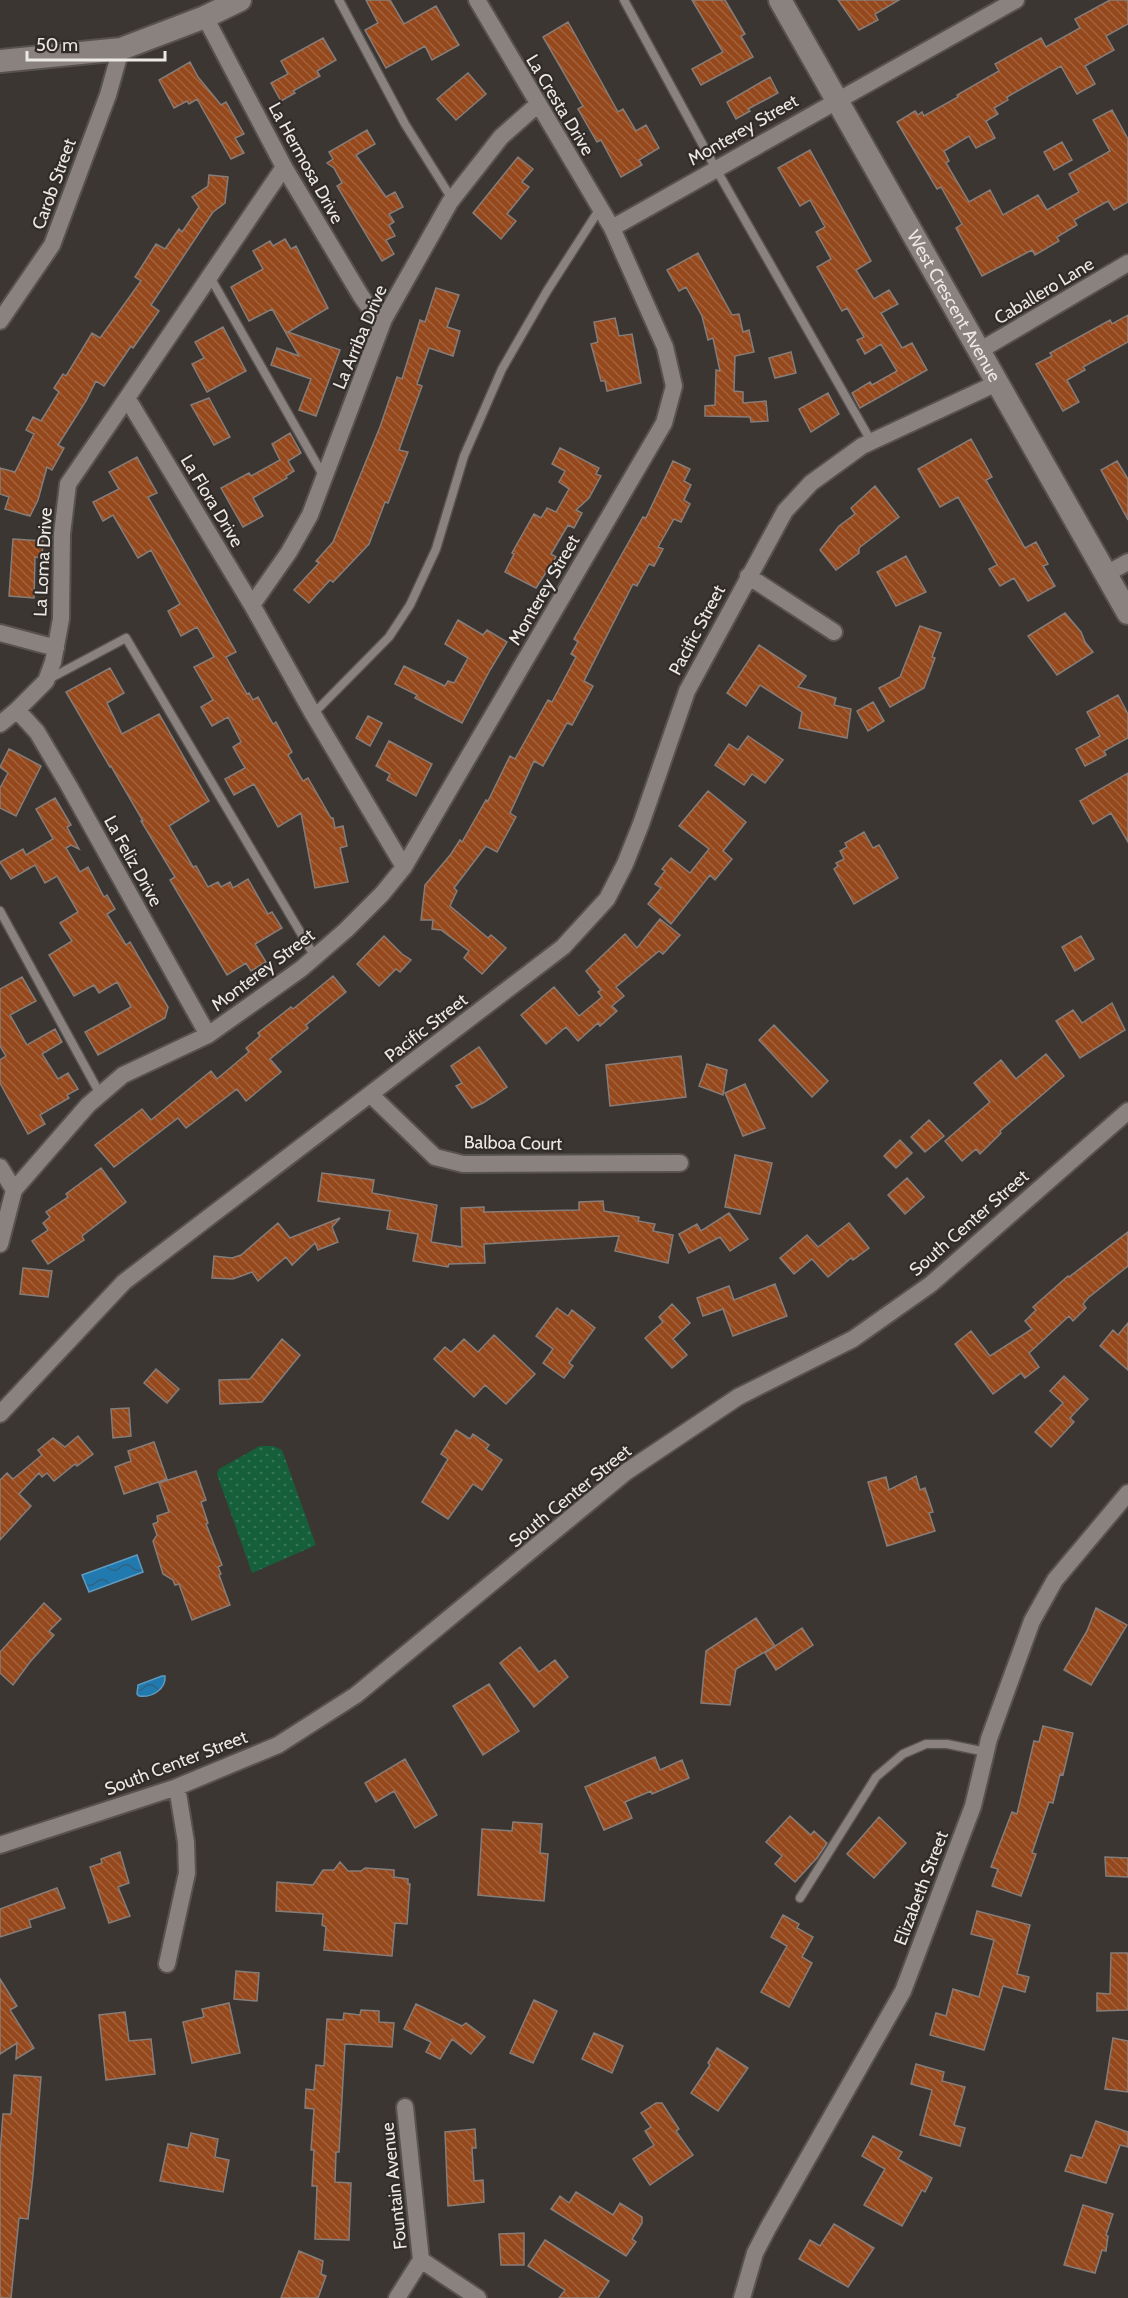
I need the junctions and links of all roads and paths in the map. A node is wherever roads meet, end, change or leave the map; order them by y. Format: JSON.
{"nodes":[{"id":1,"x":240,"y":0,"type":"edge"},
{"id":2,"x":339,"y":0,"type":"edge"},
{"id":3,"x":477,"y":0,"type":"edge"},
{"id":4,"x":624,"y":0,"type":"edge"},
{"id":5,"x":780,"y":0,"type":"edge"},
{"id":6,"x":1016,"y":0,"type":"edge"},
{"id":7,"x":205,"y":17,"type":"junction"},
{"id":8,"x":121,"y":49,"type":"junction"},
{"id":9,"x":0,"y":61,"type":"edge"},
{"id":10,"x":836,"y":100,"type":"junction"},
{"id":11,"x":537,"y":105,"type":"junction"},
{"id":12,"x":284,"y":167,"type":"junction"},
{"id":13,"x":716,"y":169,"type":"junction"},
{"id":14,"x":452,"y":199,"type":"junction"},
{"id":15,"x":599,"y":210,"type":"junction"},
{"id":16,"x":612,"y":228,"type":"junction"},
{"id":17,"x":1128,"y":263,"type":"edge"},
{"id":18,"x":210,"y":277,"type":"junction"},
{"id":19,"x":384,"y":319,"type":"junction"},
{"id":20,"x":0,"y":321,"type":"edge"},
{"id":21,"x":979,"y":351,"type":"junction"},
{"id":22,"x":997,"y":383,"type":"junction"},
{"id":23,"x":127,"y":398,"type":"junction"},
{"id":24,"x":871,"y":441,"type":"junction"},
{"id":25,"x":325,"y":478,"type":"junction"},
{"id":26,"x":1128,"y":562,"type":"edge"},
{"id":27,"x":1106,"y":574,"type":"junction"},
{"id":28,"x":748,"y":576,"type":"junction"},
{"id":29,"x":252,"y":605,"type":"junction"},
{"id":30,"x":1128,"y":614,"type":"edge"},
{"id":31,"x":834,"y":632,"type":"dead end"},
{"id":32,"x":0,"y":633,"type":"edge"},
{"id":33,"x":56,"y":648,"type":"junction"},
{"id":34,"x":46,"y":681,"type":"junction"},
{"id":35,"x":17,"y":710,"type":"junction"},
{"id":36,"x":312,"y":714,"type":"junction"},
{"id":37,"x":0,"y":724,"type":"edge"},
{"id":38,"x":404,"y":867,"type":"junction"},
{"id":39,"x":0,"y":911,"type":"edge"},
{"id":40,"x":315,"y":957,"type":"junction"},
{"id":41,"x":208,"y":1035,"type":"junction"},
{"id":42,"x":100,"y":1094,"type":"junction"},
{"id":43,"x":371,"y":1095,"type":"junction"},
{"id":44,"x":1128,"y":1111,"type":"edge"},
{"id":45,"x":680,"y":1163,"type":"dead end"},
{"id":46,"x":0,"y":1167,"type":"edge"},
{"id":47,"x":14,"y":1190,"type":"junction"},
{"id":48,"x":0,"y":1244,"type":"edge"},
{"id":49,"x":0,"y":1414,"type":"edge"},
{"id":50,"x":1128,"y":1493,"type":"edge"},
{"id":51,"x":986,"y":1752,"type":"junction"},
{"id":52,"x":177,"y":1787,"type":"junction"},
{"id":53,"x":0,"y":1845,"type":"edge"},
{"id":54,"x":800,"y":1899,"type":"dead end"},
{"id":55,"x":167,"y":1964,"type":"dead end"},
{"id":56,"x":405,"y":2107,"type":"dead end"},
{"id":57,"x":422,"y":2260,"type":"junction"},
{"id":58,"x":397,"y":2298,"type":"edge"},
{"id":59,"x":478,"y":2298,"type":"edge"},
{"id":60,"x":742,"y":2298,"type":"edge"}],
"edges":[{"from":1,"to":7,"type":"street"},
{"from":2,"to":14,"type":"lane"},
{"from":3,"to":11,"type":"street","name":"La Cresta Drive"},
{"from":4,"to":13,"type":"lane"},
{"from":5,"to":10,"type":"street","name":"West Crescent Avenue"},
{"from":6,"to":10,"type":"street","name":"Monterey Street"},
{"from":7,"to":8,"type":"street"},
{"from":7,"to":12,"type":"street","name":"La Hermosa Drive"},
{"from":8,"to":9,"type":"street"},
{"from":8,"to":20,"type":"street","name":"Carob Street"},
{"from":10,"to":13,"type":"street","name":"Monterey Street"},
{"from":10,"to":21,"type":"street","name":"West Crescent Avenue"},
{"from":11,"to":14,"type":"street","name":"La Arriba Drive"},
{"from":11,"to":15,"type":"street","name":"La Cresta Drive"},
{"from":12,"to":18,"type":"street"},
{"from":12,"to":19,"type":"street","name":"La Hermosa Drive"},
{"from":13,"to":16,"type":"street","name":"Monterey Street"},
{"from":13,"to":24,"type":"lane"},
{"from":14,"to":19,"type":"street","name":"La Arriba Drive"},
{"from":15,"to":16,"type":"street","name":"La Cresta Drive"},
{"from":15,"to":36,"type":"lane"},
{"from":16,"to":38,"type":"street","name":"Monterey Street"},
{"from":17,"to":21,"type":"street","name":"Caballero Lane"},
{"from":18,"to":23,"type":"street"},
{"from":18,"to":25,"type":"lane"},
{"from":19,"to":25,"type":"street","name":"La Arriba Drive"},
{"from":21,"to":22,"type":"street","name":"West Crescent Avenue"},
{"from":22,"to":24,"type":"street","name":"Pacific Street"},
{"from":22,"to":27,"type":"street","name":"West Crescent Avenue"},
{"from":23,"to":29,"type":"street","name":"La Flora Drive"},
{"from":23,"to":33,"type":"street","name":"La Loma Drive"},
{"from":24,"to":28,"type":"street","name":"Pacific Street"},
{"from":25,"to":29,"type":"street","name":"La Arriba Drive"},
{"from":26,"to":27,"type":"street"},
{"from":27,"to":30,"type":"street","name":"West Crescent Avenue"},
{"from":28,"to":31,"type":"street","name":"Pacific Street"},
{"from":28,"to":43,"type":"street","name":"Pacific Street"},
{"from":29,"to":36,"type":"street","name":"La Flora Drive"},
{"from":32,"to":33,"type":"street"},
{"from":33,"to":34,"type":"street","name":"La Loma Drive"},
{"from":34,"to":35,"type":"street","name":"La Loma Drive"},
{"from":34,"to":40,"type":"lane"},
{"from":35,"to":37,"type":"street","name":"La Loma Drive"},
{"from":35,"to":41,"type":"street","name":"La Feliz Drive"},
{"from":36,"to":38,"type":"street","name":"La Flora Drive"},
{"from":38,"to":40,"type":"street","name":"Monterey Street"},
{"from":39,"to":42,"type":"lane"},
{"from":40,"to":41,"type":"street","name":"Monterey Street"},
{"from":41,"to":42,"type":"street","name":"Monterey Street"},
{"from":42,"to":47,"type":"street","name":"Monterey Street"},
{"from":43,"to":45,"type":"street","name":"Balboa Court"},
{"from":43,"to":49,"type":"street","name":"Pacific Street"},
{"from":44,"to":52,"type":"street","name":"South Center Street"},
{"from":46,"to":47,"type":"street"},
{"from":47,"to":48,"type":"street","name":"Monterey Street"},
{"from":50,"to":51,"type":"street","name":"Elizabeth Street"},
{"from":51,"to":54,"type":"lane"},
{"from":51,"to":60,"type":"street","name":"Elizabeth Street"},
{"from":52,"to":53,"type":"street","name":"South Center Street"},
{"from":52,"to":55,"type":"street"},
{"from":56,"to":57,"type":"street","name":"Fountain Avenue"},
{"from":57,"to":58,"type":"street","name":"Fountain Avenue"},
{"from":57,"to":59,"type":"street","name":"Fountain Avenue"}]}
